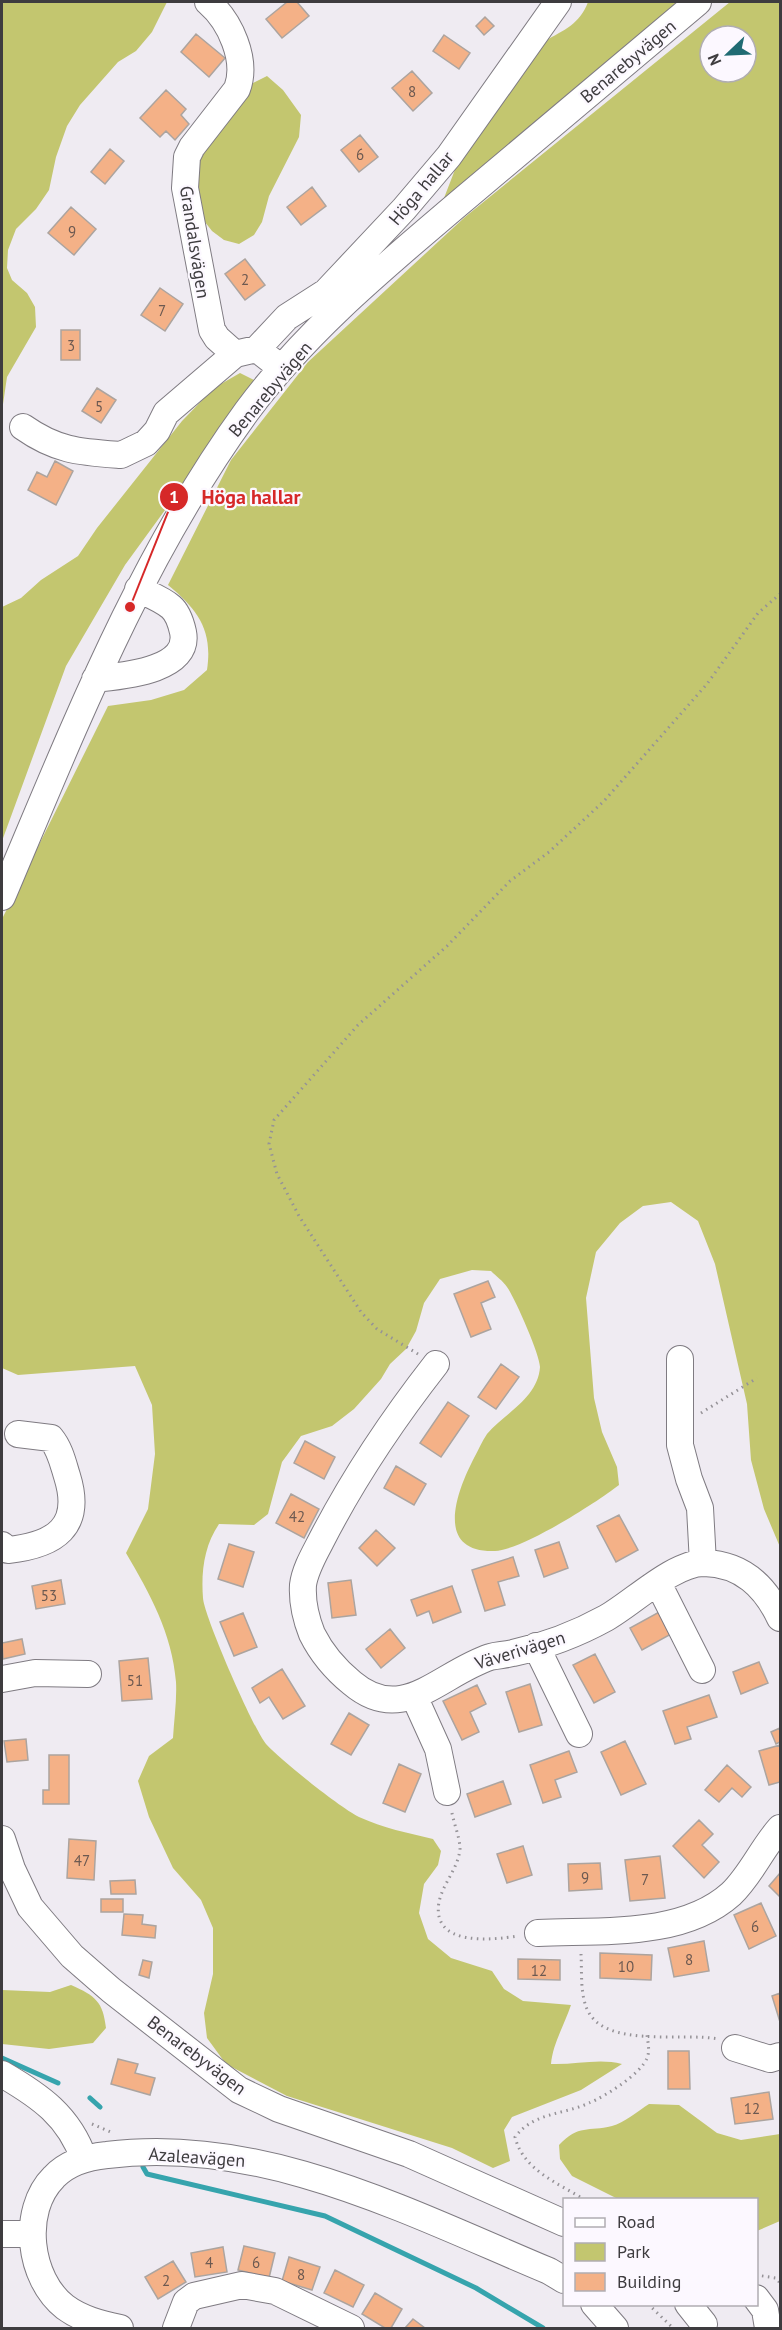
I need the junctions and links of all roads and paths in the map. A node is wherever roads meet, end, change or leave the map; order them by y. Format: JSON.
{"nodes":[{"id":1,"x":208,"y":2,"type":"edge"},
{"id":2,"x":558,"y":2,"type":"edge"},
{"id":3,"x":698,"y":2,"type":"edge"},
{"id":4,"x":246,"y":351,"type":"junction"},
{"id":5,"x":281,"y":371,"type":"junction"},
{"id":6,"x":23,"y":427,"type":"dead end"},
{"id":7,"x":138,"y":589,"type":"junction"},
{"id":8,"x":780,"y":594,"type":"edge"},
{"id":9,"x":95,"y":679,"type":"junction"},
{"id":10,"x":2,"y":897,"type":"edge"},
{"id":11,"x":680,"y":1359,"type":"dead end"},
{"id":12,"x":436,"y":1364,"type":"joint"},
{"id":13,"x":757,"y":1378,"type":"dead end"},
{"id":14,"x":679,"y":1427,"type":"junction"},
{"id":15,"x":18,"y":1434,"type":"dead end"},
{"id":16,"x":2,"y":1545,"type":"edge"},
{"id":17,"x":703,"y":1563,"type":"junction"},
{"id":18,"x":658,"y":1583,"type":"junction"},
{"id":19,"x":780,"y":1618,"type":"edge"},
{"id":20,"x":536,"y":1646,"type":"junction"},
{"id":21,"x":702,"y":1670,"type":"dead end"},
{"id":22,"x":88,"y":1674,"type":"dead end"},
{"id":23,"x":2,"y":1679,"type":"edge"},
{"id":24,"x":414,"y":1696,"type":"junction"},
{"id":25,"x":579,"y":1734,"type":"dead end"},
{"id":26,"x":447,"y":1792,"type":"joint"},
{"id":27,"x":780,"y":1828,"type":"edge"},
{"id":28,"x":2,"y":1839,"type":"edge"},
{"id":29,"x":581,"y":1931,"type":"junction"},
{"id":30,"x":538,"y":1933,"type":"joint"},
{"id":31,"x":647,"y":2036,"type":"junction"},
{"id":32,"x":735,"y":2048,"type":"joint"},
{"id":33,"x":780,"y":2056,"type":"edge"},
{"id":34,"x":2,"y":2074,"type":"edge"},
{"id":35,"x":73,"y":2131,"type":"junction"},
{"id":36,"x":120,"y":2137,"type":"dead end"},
{"id":37,"x":84,"y":2159,"type":"junction"},
{"id":38,"x":583,"y":2198,"type":"edge"},
{"id":39,"x":563,"y":2223,"type":"edge"},
{"id":40,"x":2,"y":2234,"type":"edge"},
{"id":41,"x":32,"y":2234,"type":"junction"},
{"id":42,"x":563,"y":2279,"type":"edge"},
{"id":43,"x":780,"y":2283,"type":"edge"},
{"id":44,"x":767,"y":2304,"type":"edge"},
{"id":45,"x":596,"y":2306,"type":"edge"},
{"id":46,"x":650,"y":2306,"type":"edge"},
{"id":47,"x":690,"y":2306,"type":"edge"},
{"id":48,"x":706,"y":2319,"type":"edge"},
{"id":49,"x":120,"y":2328,"type":"edge"},
{"id":50,"x":176,"y":2328,"type":"edge"},
{"id":51,"x":351,"y":2328,"type":"edge"},
{"id":52,"x":615,"y":2328,"type":"edge"},
{"id":53,"x":673,"y":2328,"type":"edge"}],
"edges":[{"from":1,"to":4,"type":"street","name":"Grandalsvägen"},
{"from":2,"to":4,"type":"street","name":"Höga hallar"},
{"from":3,"to":5,"type":"street","name":"Benarebyvägen"},
{"from":4,"to":5,"type":"street","name":"Grandalsvägen"},
{"from":4,"to":6,"type":"street"},
{"from":5,"to":7,"type":"street","name":"Benarebyvägen"},
{"from":7,"to":9,"type":"street","name":"Benarebyvägen"},
{"from":7,"to":9,"type":"street"},
{"from":8,"to":12,"type":"path"},
{"from":9,"to":10,"type":"street","name":"Benarebyvägen"},
{"from":11,"to":14,"type":"street"},
{"from":12,"to":24,"type":"street","name":"Väverivägen"},
{"from":13,"to":14,"type":"path"},
{"from":14,"to":17,"type":"street"},
{"from":15,"to":16,"type":"street"},
{"from":17,"to":18,"type":"street","name":"Väverivägen"},
{"from":17,"to":19,"type":"street"},
{"from":18,"to":20,"type":"street","name":"Väverivägen"},
{"from":18,"to":21,"type":"street"},
{"from":20,"to":24,"type":"street","name":"Väverivägen"},
{"from":20,"to":25,"type":"street"},
{"from":22,"to":23,"type":"street"},
{"from":24,"to":26,"type":"street"},
{"from":26,"to":30,"type":"path"},
{"from":27,"to":29,"type":"street"},
{"from":28,"to":39,"type":"street","name":"Benarebyvägen"},
{"from":29,"to":30,"type":"street"},
{"from":29,"to":31,"type":"path"},
{"from":31,"to":32,"type":"path"},
{"from":31,"to":38,"type":"path"},
{"from":32,"to":33,"type":"street"},
{"from":34,"to":35,"type":"street"},
{"from":35,"to":36,"type":"path"},
{"from":35,"to":37,"type":"street"},
{"from":37,"to":41,"type":"street","name":"Azaleavägen"},
{"from":37,"to":42,"type":"street","name":"Azaleavägen"},
{"from":40,"to":41,"type":"street"},
{"from":41,"to":49,"type":"street","name":"Azaleavägen"},
{"from":43,"to":44,"type":"path"},
{"from":45,"to":52,"type":"street"},
{"from":46,"to":53,"type":"path"},
{"from":47,"to":48,"type":"street"},
{"from":50,"to":51,"type":"street"}]}
